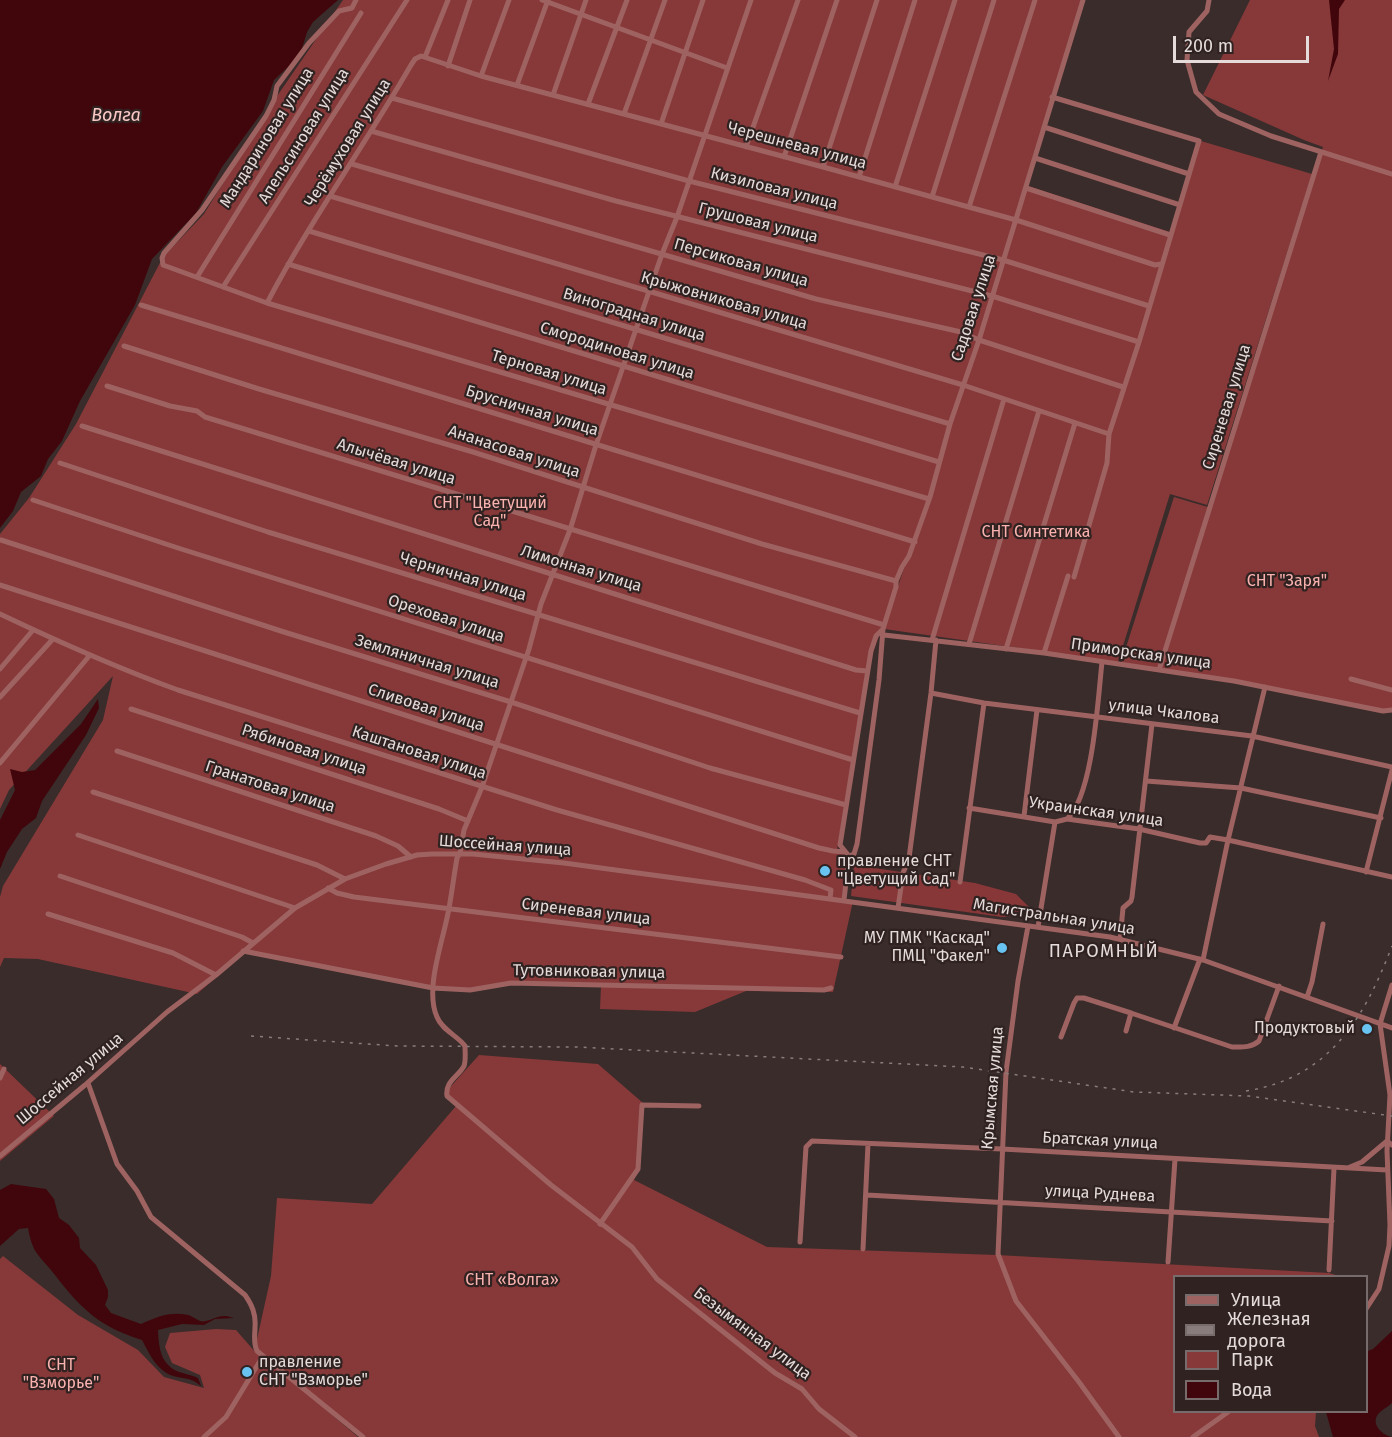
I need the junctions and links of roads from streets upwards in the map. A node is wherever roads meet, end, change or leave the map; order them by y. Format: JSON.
{"nodes":[{"id":1,"x":356,"y":0,"type":"edge"},
{"id":2,"x":407,"y":0,"type":"edge"},
{"id":3,"x":448,"y":0,"type":"edge"},
{"id":4,"x":470,"y":0,"type":"edge"},
{"id":5,"x":509,"y":0,"type":"edge"},
{"id":6,"x":586,"y":0,"type":"edge"},
{"id":7,"x":627,"y":0,"type":"edge"},
{"id":8,"x":665,"y":0,"type":"edge"},
{"id":9,"x":703,"y":0,"type":"edge"},
{"id":10,"x":751,"y":0,"type":"edge"},
{"id":11,"x":798,"y":0,"type":"edge"},
{"id":12,"x":837,"y":0,"type":"edge"},
{"id":13,"x":877,"y":0,"type":"edge"},
{"id":14,"x":915,"y":0,"type":"edge"},
{"id":15,"x":955,"y":0,"type":"edge"},
{"id":16,"x":994,"y":0,"type":"edge"},
{"id":17,"x":1035,"y":0,"type":"edge"},
{"id":18,"x":1083,"y":0,"type":"edge"},
{"id":19,"x":1209,"y":0,"type":"edge"},
{"id":20,"x":546,"y":1,"type":"edge"},
{"id":21,"x":361,"y":13,"type":"dead end"},
{"id":22,"x":581,"y":14,"type":"junction"},
{"id":23,"x":617,"y":27,"type":"junction"},
{"id":24,"x":651,"y":40,"type":"junction"},
{"id":25,"x":685,"y":52,"type":"junction"},
{"id":26,"x":425,"y":57,"type":"junction"},
{"id":27,"x":448,"y":66,"type":"junction"},
{"id":28,"x":727,"y":68,"type":"junction"},
{"id":29,"x":481,"y":76,"type":"junction"},
{"id":30,"x":517,"y":85,"type":"junction"},
{"id":31,"x":553,"y":95,"type":"junction"},
{"id":32,"x":392,"y":98,"type":"junction"},
{"id":33,"x":1052,"y":98,"type":"junction"},
{"id":34,"x":588,"y":104,"type":"junction"},
{"id":35,"x":624,"y":114,"type":"junction"},
{"id":36,"x":661,"y":124,"type":"junction"},
{"id":37,"x":1044,"y":127,"type":"junction"},
{"id":38,"x":371,"y":131,"type":"junction"},
{"id":39,"x":704,"y":136,"type":"junction"},
{"id":40,"x":746,"y":147,"type":"junction"},
{"id":41,"x":1321,"y":152,"type":"junction"},
{"id":42,"x":784,"y":157,"type":"junction"},
{"id":43,"x":1035,"y":158,"type":"junction"},
{"id":44,"x":352,"y":164,"type":"junction"},
{"id":45,"x":823,"y":166,"type":"junction"},
{"id":46,"x":1189,"y":174,"type":"junction"},
{"id":47,"x":1392,"y":174,"type":"edge"},
{"id":48,"x":859,"y":177,"type":"junction"},
{"id":49,"x":689,"y":181,"type":"junction"},
{"id":50,"x":895,"y":187,"type":"junction"},
{"id":51,"x":1026,"y":188,"type":"junction"},
{"id":52,"x":330,"y":196,"type":"junction"},
{"id":53,"x":932,"y":197,"type":"junction"},
{"id":54,"x":1180,"y":205,"type":"junction"},
{"id":55,"x":969,"y":207,"type":"junction"},
{"id":56,"x":677,"y":217,"type":"junction"},
{"id":57,"x":1016,"y":220,"type":"junction"},
{"id":58,"x":309,"y":231,"type":"junction"},
{"id":59,"x":1170,"y":235,"type":"junction"},
{"id":60,"x":662,"y":254,"type":"junction"},
{"id":61,"x":1003,"y":261,"type":"junction"},
{"id":62,"x":288,"y":264,"type":"junction"},
{"id":63,"x":1161,"y":264,"type":"junction"},
{"id":64,"x":164,"y":265,"type":"joint"},
{"id":65,"x":197,"y":277,"type":"junction"},
{"id":66,"x":223,"y":287,"type":"junction"},
{"id":67,"x":648,"y":293,"type":"junction"},
{"id":68,"x":992,"y":296,"type":"junction"},
{"id":69,"x":267,"y":303,"type":"junction"},
{"id":70,"x":141,"y":305,"type":"dead end"},
{"id":71,"x":1149,"y":306,"type":"junction"},
{"id":72,"x":637,"y":330,"type":"junction"},
{"id":73,"x":979,"y":340,"type":"junction"},
{"id":74,"x":1139,"y":342,"type":"junction"},
{"id":75,"x":124,"y":346,"type":"dead end"},
{"id":76,"x":623,"y":367,"type":"junction"},
{"id":77,"x":107,"y":386,"type":"dead end"},
{"id":78,"x":963,"y":386,"type":"junction"},
{"id":79,"x":1124,"y":387,"type":"junction"},
{"id":80,"x":1004,"y":399,"type":"junction"},
{"id":81,"x":610,"y":405,"type":"junction"},
{"id":82,"x":1040,"y":411,"type":"junction"},
{"id":83,"x":1075,"y":423,"type":"junction"},
{"id":84,"x":950,"y":424,"type":"junction"},
{"id":85,"x":82,"y":426,"type":"dead end"},
{"id":86,"x":1109,"y":434,"type":"junction"},
{"id":87,"x":596,"y":445,"type":"junction"},
{"id":88,"x":939,"y":462,"type":"junction"},
{"id":89,"x":60,"y":463,"type":"dead end"},
{"id":90,"x":582,"y":488,"type":"junction"},
{"id":91,"x":929,"y":499,"type":"junction"},
{"id":92,"x":33,"y":500,"type":"dead end"},
{"id":93,"x":570,"y":530,"type":"junction"},
{"id":94,"x":1,"y":540,"type":"edge"},
{"id":95,"x":915,"y":542,"type":"junction"},
{"id":96,"x":553,"y":574,"type":"junction"},
{"id":97,"x":896,"y":581,"type":"junction"},
{"id":98,"x":0,"y":585,"type":"edge"},
{"id":99,"x":0,"y":614,"type":"edge"},
{"id":100,"x":538,"y":614,"type":"junction"},
{"id":101,"x":884,"y":627,"type":"junction"},
{"id":102,"x":33,"y":630,"type":"junction"},
{"id":103,"x":52,"y":640,"type":"junction"},
{"id":104,"x":934,"y":640,"type":"junction"},
{"id":105,"x":969,"y":644,"type":"junction"},
{"id":106,"x":1006,"y":649,"type":"junction"},
{"id":107,"x":1044,"y":653,"type":"junction"},
{"id":108,"x":90,"y":655,"type":"junction"},
{"id":109,"x":526,"y":658,"type":"junction"},
{"id":110,"x":1102,"y":662,"type":"junction"},
{"id":111,"x":0,"y":669,"type":"edge"},
{"id":112,"x":1159,"y":670,"type":"junction"},
{"id":113,"x":867,"y":672,"type":"junction"},
{"id":114,"x":1352,"y":679,"type":"dead end"},
{"id":115,"x":1265,"y":687,"type":"junction"},
{"id":116,"x":1392,"y":690,"type":"edge"},
{"id":117,"x":931,"y":693,"type":"junction"},
{"id":118,"x":0,"y":697,"type":"edge"},
{"id":119,"x":511,"y":702,"type":"junction"},
{"id":120,"x":984,"y":703,"type":"junction"},
{"id":121,"x":131,"y":709,"type":"dead end"},
{"id":122,"x":1037,"y":710,"type":"junction"},
{"id":123,"x":1392,"y":710,"type":"edge"},
{"id":124,"x":860,"y":713,"type":"junction"},
{"id":125,"x":1096,"y":717,"type":"junction"},
{"id":126,"x":1152,"y":724,"type":"junction"},
{"id":127,"x":1252,"y":736,"type":"junction"},
{"id":128,"x":497,"y":745,"type":"junction"},
{"id":129,"x":117,"y":751,"type":"dead end"},
{"id":130,"x":853,"y":760,"type":"junction"},
{"id":131,"x":0,"y":762,"type":"edge"},
{"id":132,"x":1392,"y":769,"type":"edge"},
{"id":133,"x":1146,"y":781,"type":"junction"},
{"id":134,"x":482,"y":787,"type":"junction"},
{"id":135,"x":1241,"y":788,"type":"junction"},
{"id":136,"x":93,"y":792,"type":"dead end"},
{"id":137,"x":846,"y":806,"type":"junction"},
{"id":138,"x":969,"y":808,"type":"junction"},
{"id":139,"x":1024,"y":816,"type":"junction"},
{"id":140,"x":1381,"y":818,"type":"junction"},
{"id":141,"x":1067,"y":819,"type":"junction"},
{"id":142,"x":468,"y":821,"type":"junction"},
{"id":143,"x":1055,"y":822,"type":"junction"},
{"id":144,"x":1139,"y":829,"type":"junction"},
{"id":145,"x":78,"y":836,"type":"dead end"},
{"id":146,"x":1228,"y":840,"type":"junction"},
{"id":147,"x":460,"y":853,"type":"junction"},
{"id":148,"x":847,"y":854,"type":"junction"},
{"id":149,"x":411,"y":856,"type":"junction"},
{"id":150,"x":1366,"y":872,"type":"junction"},
{"id":151,"x":60,"y":876,"type":"dead end"},
{"id":152,"x":1392,"y":877,"type":"edge"},
{"id":153,"x":345,"y":879,"type":"junction"},
{"id":154,"x":960,"y":882,"type":"dead end"},
{"id":155,"x":328,"y":888,"type":"junction"},
{"id":156,"x":830,"y":899,"type":"junction"},
{"id":157,"x":844,"y":900,"type":"junction"},
{"id":158,"x":856,"y":902,"type":"joint"},
{"id":159,"x":295,"y":908,"type":"junction"},
{"id":160,"x":898,"y":908,"type":"junction"},
{"id":161,"x":449,"y":909,"type":"junction"},
{"id":162,"x":48,"y":914,"type":"dead end"},
{"id":163,"x":1323,"y":924,"type":"dead end"},
{"id":164,"x":1029,"y":926,"type":"junction"},
{"id":165,"x":1038,"y":927,"type":"junction"},
{"id":166,"x":1120,"y":940,"type":"junction"},
{"id":167,"x":253,"y":943,"type":"junction"},
{"id":168,"x":243,"y":951,"type":"junction"},
{"id":169,"x":841,"y":957,"type":"dead end"},
{"id":170,"x":1202,"y":959,"type":"junction"},
{"id":171,"x":216,"y":975,"type":"junction"},
{"id":172,"x":1392,"y":985,"type":"edge"},
{"id":173,"x":1279,"y":986,"type":"junction"},
{"id":174,"x":433,"y":988,"type":"junction"},
{"id":175,"x":831,"y":988,"type":"dead end"},
{"id":176,"x":1307,"y":997,"type":"junction"},
{"id":177,"x":1131,"y":1013,"type":"junction"},
{"id":178,"x":1380,"y":1024,"type":"junction"},
{"id":179,"x":1174,"y":1028,"type":"junction"},
{"id":180,"x":1392,"y":1028,"type":"edge"},
{"id":181,"x":1126,"y":1031,"type":"dead end"},
{"id":182,"x":1061,"y":1037,"type":"dead end"},
{"id":183,"x":4,"y":1069,"type":"dead end"},
{"id":184,"x":0,"y":1078,"type":"edge"},
{"id":185,"x":88,"y":1083,"type":"junction"},
{"id":186,"x":699,"y":1106,"type":"dead end"},
{"id":187,"x":1389,"y":1143,"type":"edge"},
{"id":188,"x":868,"y":1144,"type":"junction"},
{"id":189,"x":1002,"y":1149,"type":"junction"},
{"id":190,"x":0,"y":1156,"type":"edge"},
{"id":191,"x":1175,"y":1159,"type":"junction"},
{"id":192,"x":1334,"y":1168,"type":"junction"},
{"id":193,"x":1346,"y":1168,"type":"junction"},
{"id":194,"x":1387,"y":1170,"type":"junction"},
{"id":195,"x":867,"y":1196,"type":"junction"},
{"id":196,"x":999,"y":1202,"type":"junction"},
{"id":197,"x":1171,"y":1211,"type":"junction"},
{"id":198,"x":1332,"y":1221,"type":"junction"},
{"id":199,"x":600,"y":1224,"type":"junction"},
{"id":200,"x":800,"y":1242,"type":"dead end"},
{"id":201,"x":863,"y":1249,"type":"dead end"},
{"id":202,"x":1168,"y":1262,"type":"dead end"},
{"id":203,"x":1329,"y":1270,"type":"dead end"},
{"id":204,"x":1368,"y":1306,"type":"edge"},
{"id":205,"x":263,"y":1356,"type":"junction"},
{"id":206,"x":1227,"y":1413,"type":"edge"},
{"id":207,"x":204,"y":1437,"type":"edge"},
{"id":208,"x":363,"y":1437,"type":"edge"},
{"id":209,"x":855,"y":1437,"type":"edge"},
{"id":210,"x":1119,"y":1437,"type":"edge"},
{"id":211,"x":1193,"y":1437,"type":"edge"}],
"edges":[{"from":1,"to":64,"type":"street","name":"Мандариновая улица"},
{"from":2,"to":66,"type":"street","name":"Апельсиновая улица"},
{"from":3,"to":26,"type":"street","name":"Черёмуховая улица"},
{"from":4,"to":27,"type":"street"},
{"from":5,"to":29,"type":"street"},
{"from":6,"to":22,"type":"street"},
{"from":7,"to":23,"type":"street"},
{"from":8,"to":24,"type":"street"},
{"from":9,"to":25,"type":"street"},
{"from":10,"to":28,"type":"street"},
{"from":11,"to":40,"type":"street"},
{"from":12,"to":42,"type":"street"},
{"from":13,"to":45,"type":"street"},
{"from":14,"to":48,"type":"street"},
{"from":15,"to":50,"type":"street"},
{"from":16,"to":53,"type":"street"},
{"from":17,"to":55,"type":"street"},
{"from":18,"to":33,"type":"street","name":"Садовая улица"},
{"from":19,"to":41,"type":"street"},
{"from":20,"to":22,"type":"street"},
{"from":20,"to":30,"type":"street"},
{"from":21,"to":65,"type":"street","name":"Мандариновая улица"},
{"from":22,"to":23,"type":"street"},
{"from":22,"to":31,"type":"street"},
{"from":23,"to":24,"type":"street"},
{"from":23,"to":34,"type":"street"},
{"from":24,"to":25,"type":"street"},
{"from":24,"to":35,"type":"street"},
{"from":25,"to":28,"type":"street"},
{"from":25,"to":36,"type":"street"},
{"from":26,"to":27,"type":"street","name":"Черешневая улица"},
{"from":26,"to":32,"type":"street","name":"Черёмуховая улица"},
{"from":27,"to":29,"type":"street","name":"Черешневая улица"},
{"from":28,"to":39,"type":"street"},
{"from":29,"to":30,"type":"street","name":"Черешневая улица"},
{"from":30,"to":31,"type":"street","name":"Черешневая улица"},
{"from":31,"to":34,"type":"street","name":"Черешневая улица"},
{"from":32,"to":38,"type":"street","name":"Черёмуховая улица"},
{"from":32,"to":49,"type":"street","name":"Кизиловая улица"},
{"from":33,"to":37,"type":"street","name":"Садовая улица"},
{"from":33,"to":46,"type":"street"},
{"from":34,"to":35,"type":"street","name":"Черешневая улица"},
{"from":35,"to":36,"type":"street","name":"Черешневая улица"},
{"from":36,"to":39,"type":"street","name":"Черешневая улица"},
{"from":37,"to":43,"type":"street","name":"Садовая улица"},
{"from":37,"to":46,"type":"street"},
{"from":38,"to":44,"type":"street","name":"Черёмуховая улица"},
{"from":38,"to":56,"type":"street","name":"Грушовая улица"},
{"from":39,"to":40,"type":"street","name":"Черешневая улица"},
{"from":39,"to":49,"type":"street"},
{"from":40,"to":42,"type":"street","name":"Черешневая улица"},
{"from":41,"to":47,"type":"street"},
{"from":41,"to":112,"type":"street","name":"Сиреневая улица"},
{"from":42,"to":45,"type":"street","name":"Черешневая улица"},
{"from":43,"to":51,"type":"street","name":"Садовая улица"},
{"from":43,"to":54,"type":"street"},
{"from":44,"to":52,"type":"street","name":"Черёмуховая улица"},
{"from":44,"to":60,"type":"street","name":"Персиковая улица"},
{"from":45,"to":48,"type":"street","name":"Черешневая улица"},
{"from":46,"to":54,"type":"street"},
{"from":48,"to":50,"type":"street","name":"Черешневая улица"},
{"from":49,"to":56,"type":"street"},
{"from":49,"to":61,"type":"street","name":"Кизиловая улица"},
{"from":50,"to":53,"type":"street","name":"Черешневая улица"},
{"from":51,"to":57,"type":"street","name":"Садовая улица"},
{"from":51,"to":59,"type":"street"},
{"from":52,"to":58,"type":"street","name":"Черёмуховая улица"},
{"from":52,"to":67,"type":"street","name":"Крыжовниковая улица"},
{"from":53,"to":55,"type":"street","name":"Черешневая улица"},
{"from":54,"to":59,"type":"street"},
{"from":55,"to":57,"type":"street","name":"Черешневая улица"},
{"from":56,"to":60,"type":"street"},
{"from":56,"to":68,"type":"street","name":"Грушовая улица"},
{"from":57,"to":61,"type":"street","name":"Садовая улица"},
{"from":57,"to":63,"type":"street","name":"Черешневая улица"},
{"from":58,"to":62,"type":"street","name":"Черёмуховая улица"},
{"from":58,"to":72,"type":"street","name":"Виноградная улица"},
{"from":59,"to":63,"type":"street"},
{"from":60,"to":67,"type":"street"},
{"from":60,"to":73,"type":"street","name":"Персиковая улица"},
{"from":61,"to":68,"type":"street","name":"Садовая улица"},
{"from":61,"to":71,"type":"street","name":"Кизиловая улица"},
{"from":62,"to":69,"type":"street","name":"Черёмуховая улица"},
{"from":62,"to":76,"type":"street","name":"Смородиновая улица"},
{"from":63,"to":71,"type":"street"},
{"from":64,"to":65,"type":"street","name":"Терновая улица"},
{"from":65,"to":66,"type":"street","name":"Терновая улица"},
{"from":66,"to":69,"type":"street","name":"Терновая улица"},
{"from":67,"to":72,"type":"street"},
{"from":67,"to":78,"type":"street","name":"Крыжовниковая улица"},
{"from":68,"to":73,"type":"street","name":"Садовая улица"},
{"from":68,"to":74,"type":"street","name":"Грушовая улица"},
{"from":69,"to":81,"type":"street","name":"Терновая улица"},
{"from":70,"to":87,"type":"street","name":"Брусничная улица"},
{"from":71,"to":74,"type":"street"},
{"from":72,"to":76,"type":"street"},
{"from":72,"to":84,"type":"street","name":"Виноградная улица"},
{"from":73,"to":78,"type":"street","name":"Садовая улица"},
{"from":73,"to":79,"type":"street","name":"Персиковая улица"},
{"from":74,"to":79,"type":"street"},
{"from":75,"to":90,"type":"street","name":"Ананасовая улица"},
{"from":76,"to":81,"type":"street"},
{"from":76,"to":88,"type":"street","name":"Смородиновая улица"},
{"from":77,"to":93,"type":"street","name":"Алычёвая улица"},
{"from":78,"to":80,"type":"street","name":"Крыжовниковая улица"},
{"from":78,"to":84,"type":"street","name":"Садовая улица"},
{"from":79,"to":86,"type":"street"},
{"from":80,"to":82,"type":"street","name":"Крыжовниковая улица"},
{"from":80,"to":104,"type":"street"},
{"from":81,"to":87,"type":"street"},
{"from":81,"to":91,"type":"street","name":"Терновая улица"},
{"from":82,"to":83,"type":"street","name":"Крыжовниковая улица"},
{"from":82,"to":105,"type":"street"},
{"from":83,"to":86,"type":"street","name":"Крыжовниковая улица"},
{"from":83,"to":106,"type":"street"},
{"from":84,"to":88,"type":"street","name":"Садовая улица"},
{"from":85,"to":96,"type":"street","name":"Лимонная улица"},
{"from":86,"to":107,"type":"street"},
{"from":87,"to":90,"type":"street"},
{"from":87,"to":95,"type":"street","name":"Брусничная улица"},
{"from":88,"to":91,"type":"street","name":"Садовая улица"},
{"from":89,"to":100,"type":"street","name":"Черничная улица"},
{"from":90,"to":93,"type":"street"},
{"from":90,"to":97,"type":"street","name":"Ананасовая улица"},
{"from":91,"to":95,"type":"street","name":"Садовая улица"},
{"from":92,"to":109,"type":"street","name":"Ореховая улица"},
{"from":93,"to":96,"type":"street"},
{"from":93,"to":101,"type":"street","name":"Алычёвая улица"},
{"from":94,"to":119,"type":"street","name":"Земляничная улица"},
{"from":95,"to":97,"type":"street","name":"Садовая улица"},
{"from":96,"to":100,"type":"street"},
{"from":96,"to":113,"type":"street","name":"Лимонная улица"},
{"from":97,"to":101,"type":"street","name":"Садовая улица"},
{"from":98,"to":128,"type":"street","name":"Сливовая улица"},
{"from":99,"to":102,"type":"street","name":"Каштановая улица"},
{"from":100,"to":109,"type":"street"},
{"from":100,"to":124,"type":"street","name":"Черничная улица"},
{"from":101,"to":104,"type":"street","name":"Приморская улица"},
{"from":101,"to":113,"type":"street"},
{"from":101,"to":148,"type":"street"},
{"from":102,"to":103,"type":"street","name":"Каштановая улица"},
{"from":102,"to":111,"type":"street"},
{"from":103,"to":108,"type":"street","name":"Каштановая улица"},
{"from":103,"to":118,"type":"street"},
{"from":104,"to":105,"type":"street","name":"Приморская улица"},
{"from":104,"to":117,"type":"street"},
{"from":105,"to":106,"type":"street","name":"Приморская улица"},
{"from":106,"to":107,"type":"street","name":"Приморская улица"},
{"from":107,"to":110,"type":"street","name":"Приморская улица"},
{"from":108,"to":131,"type":"street"},
{"from":108,"to":134,"type":"street","name":"Каштановая улица"},
{"from":109,"to":119,"type":"street"},
{"from":109,"to":130,"type":"street","name":"Ореховая улица"},
{"from":110,"to":112,"type":"street","name":"Приморская улица"},
{"from":110,"to":125,"type":"street"},
{"from":112,"to":115,"type":"street","name":"Приморская улица"},
{"from":113,"to":124,"type":"street"},
{"from":114,"to":116,"type":"street"},
{"from":115,"to":123,"type":"street","name":"Приморская улица"},
{"from":115,"to":127,"type":"street"},
{"from":117,"to":120,"type":"street","name":"улица Чкалова"},
{"from":117,"to":160,"type":"street"},
{"from":119,"to":128,"type":"street"},
{"from":119,"to":137,"type":"street","name":"Земляничная улица"},
{"from":120,"to":122,"type":"street","name":"улица Чкалова"},
{"from":120,"to":138,"type":"street"},
{"from":121,"to":142,"type":"street","name":"Рябиновая улица"},
{"from":122,"to":125,"type":"street","name":"улица Чкалова"},
{"from":122,"to":139,"type":"street"},
{"from":124,"to":130,"type":"street"},
{"from":125,"to":126,"type":"street","name":"улица Чкалова"},
{"from":125,"to":141,"type":"street"},
{"from":126,"to":127,"type":"street","name":"улица Чкалова"},
{"from":126,"to":133,"type":"street"},
{"from":127,"to":132,"type":"street","name":"улица Чкалова"},
{"from":127,"to":135,"type":"street"},
{"from":128,"to":134,"type":"street"},
{"from":128,"to":148,"type":"street","name":"Сливовая улица"},
{"from":129,"to":149,"type":"street","name":"Гранатовая улица"},
{"from":130,"to":137,"type":"street"},
{"from":132,"to":140,"type":"street"},
{"from":133,"to":135,"type":"street"},
{"from":133,"to":144,"type":"street"},
{"from":134,"to":142,"type":"street"},
{"from":134,"to":156,"type":"street","name":"Каштановая улица"},
{"from":135,"to":140,"type":"street"},
{"from":135,"to":146,"type":"street"},
{"from":136,"to":153,"type":"street"},
{"from":137,"to":148,"type":"street"},
{"from":138,"to":139,"type":"street","name":"Украинская улица"},
{"from":138,"to":154,"type":"street"},
{"from":139,"to":143,"type":"street","name":"Украинская улица"},
{"from":140,"to":150,"type":"street"},
{"from":141,"to":143,"type":"street","name":"Украинская улица"},
{"from":141,"to":144,"type":"street","name":"Украинская улица"},
{"from":142,"to":147,"type":"street"},
{"from":143,"to":165,"type":"street"},
{"from":144,"to":146,"type":"street","name":"Украинская улица"},
{"from":144,"to":166,"type":"street"},
{"from":145,"to":159,"type":"street"},
{"from":146,"to":150,"type":"street","name":"Украинская улица"},
{"from":146,"to":170,"type":"street"},
{"from":147,"to":149,"type":"street","name":"Шоссейная улица"},
{"from":147,"to":156,"type":"street","name":"Шоссейная улица"},
{"from":147,"to":161,"type":"street"},
{"from":148,"to":157,"type":"street"},
{"from":149,"to":153,"type":"street","name":"Шоссейная улица"},
{"from":150,"to":152,"type":"street","name":"Украинская улица"},
{"from":151,"to":167,"type":"street"},
{"from":153,"to":155,"type":"street","name":"Шоссейная улица"},
{"from":155,"to":159,"type":"street","name":"Шоссейная улица"},
{"from":155,"to":161,"type":"street","name":"Сиреневая улица"},
{"from":156,"to":157,"type":"street","name":"Шоссейная улица"},
{"from":157,"to":158,"type":"street","name":"Шоссейная улица"},
{"from":158,"to":160,"type":"street","name":"Магистральная улица"},
{"from":159,"to":167,"type":"street","name":"Шоссейная улица"},
{"from":160,"to":164,"type":"street","name":"Магистральная улица"},
{"from":161,"to":169,"type":"street","name":"Сиреневая улица"},
{"from":161,"to":174,"type":"street"},
{"from":162,"to":171,"type":"street"},
{"from":163,"to":176,"type":"street"},
{"from":164,"to":165,"type":"street","name":"Магистральная улица"},
{"from":164,"to":189,"type":"street","name":"Крымская улица"},
{"from":165,"to":166,"type":"street","name":"Магистральная улица"},
{"from":166,"to":170,"type":"street","name":"Магистральная улица"},
{"from":167,"to":168,"type":"street","name":"Шоссейная улица"},
{"from":168,"to":171,"type":"street","name":"Шоссейная улица"},
{"from":168,"to":174,"type":"street","name":"Тутовниковая улица"},
{"from":170,"to":173,"type":"street","name":"Магистральная улица"},
{"from":170,"to":179,"type":"street"},
{"from":171,"to":185,"type":"street","name":"Шоссейная улица"},
{"from":172,"to":178,"type":"street"},
{"from":173,"to":176,"type":"street","name":"Магистральная улица"},
{"from":173,"to":179,"type":"street"},
{"from":174,"to":175,"type":"street","name":"Тутовниковая улица"},
{"from":174,"to":199,"type":"street","name":"Безымянная улица"},
{"from":176,"to":178,"type":"street","name":"Магистральная улица"},
{"from":177,"to":179,"type":"street"},
{"from":177,"to":181,"type":"street"},
{"from":177,"to":182,"type":"street"},
{"from":178,"to":180,"type":"street","name":"Магистральная улица"},
{"from":178,"to":187,"type":"street"},
{"from":183,"to":184,"type":"street"},
{"from":185,"to":190,"type":"street","name":"Шоссейная улица"},
{"from":185,"to":205,"type":"street"},
{"from":186,"to":199,"type":"street"},
{"from":187,"to":193,"type":"street"},
{"from":187,"to":194,"type":"street"},
{"from":188,"to":189,"type":"street","name":"Братская улица"},
{"from":188,"to":195,"type":"street"},
{"from":188,"to":200,"type":"street","name":"Братская улица"},
{"from":189,"to":191,"type":"street","name":"Братская улица"},
{"from":189,"to":196,"type":"street","name":"Крымская улица"},
{"from":191,"to":192,"type":"street","name":"Братская улица"},
{"from":191,"to":197,"type":"street"},
{"from":192,"to":193,"type":"street","name":"Братская улица"},
{"from":192,"to":198,"type":"street"},
{"from":193,"to":194,"type":"street","name":"Братская улица"},
{"from":194,"to":204,"type":"street"},
{"from":195,"to":196,"type":"street","name":"улица Руднева"},
{"from":195,"to":201,"type":"street"},
{"from":196,"to":197,"type":"street","name":"улица Руднева"},
{"from":196,"to":210,"type":"street","name":"Крымская улица"},
{"from":197,"to":198,"type":"street","name":"улица Руднева"},
{"from":197,"to":202,"type":"street"},
{"from":198,"to":203,"type":"street"},
{"from":199,"to":209,"type":"street","name":"Безымянная улица"},
{"from":205,"to":207,"type":"street"},
{"from":205,"to":208,"type":"street"},
{"from":206,"to":211,"type":"street"}]}
